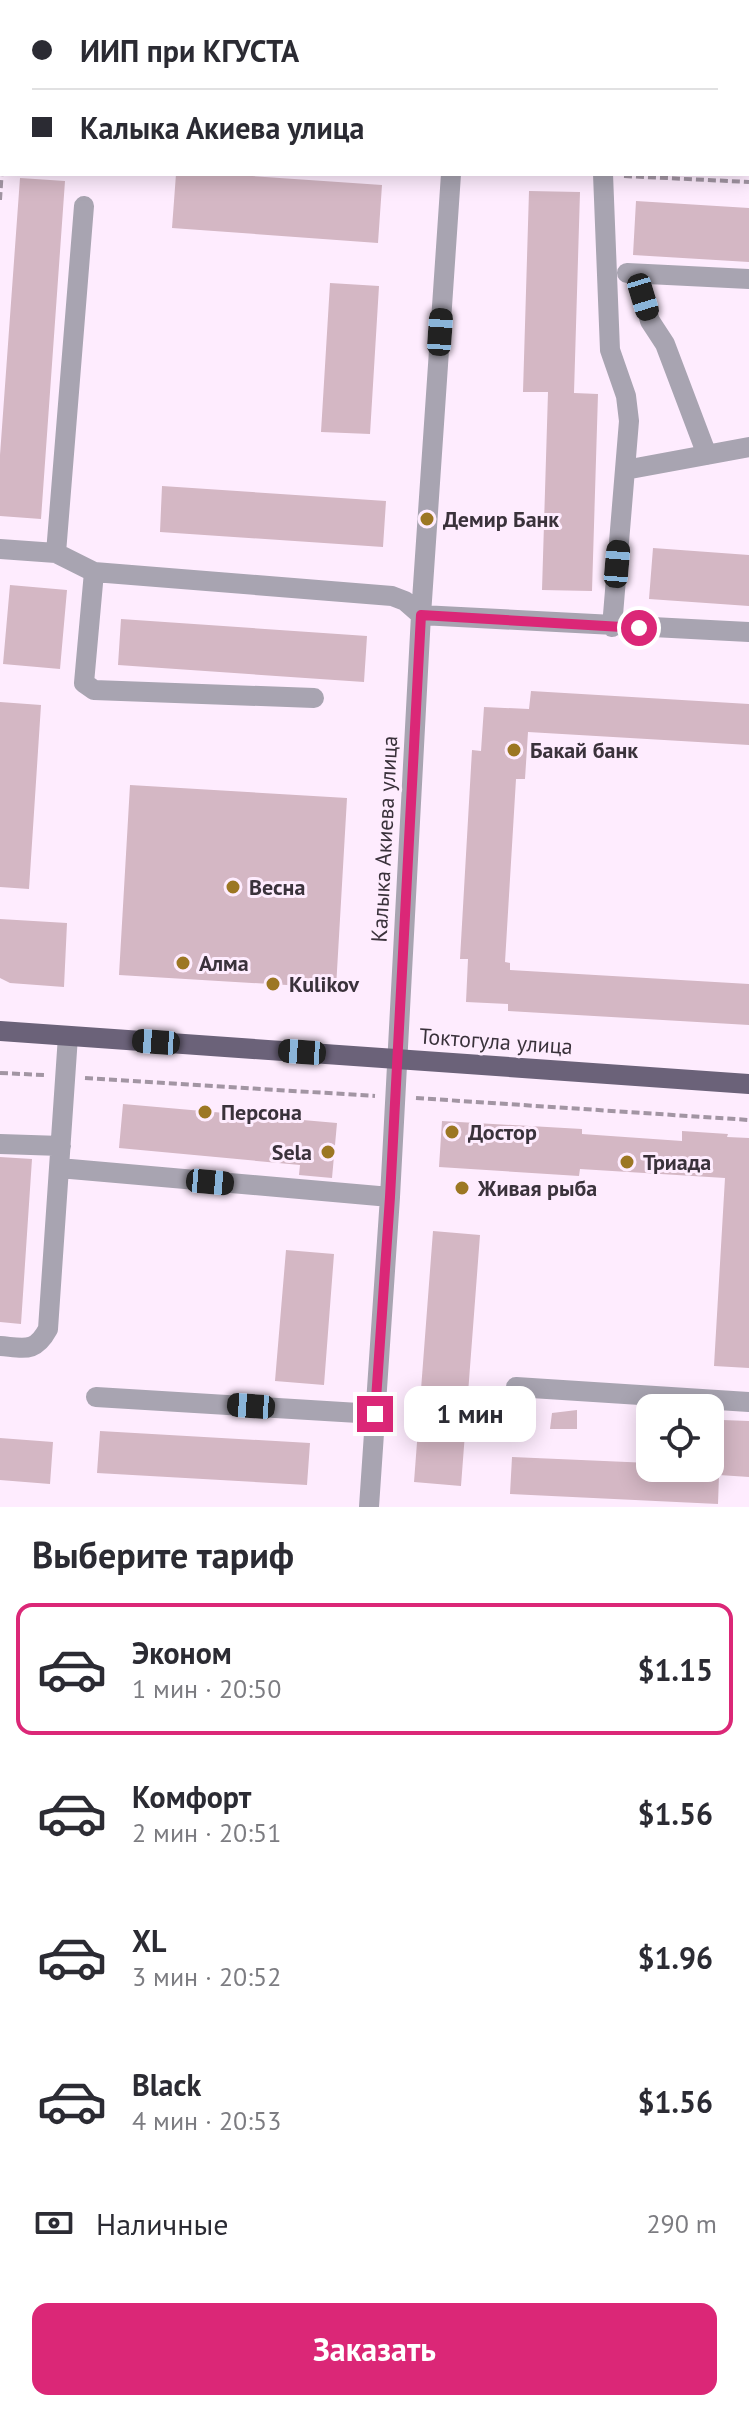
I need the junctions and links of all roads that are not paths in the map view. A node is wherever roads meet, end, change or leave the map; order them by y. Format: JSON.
{"nodes":[{"id":1,"x":451,"y":176,"type":"edge"},
{"id":2,"x":603,"y":176,"type":"edge"},
{"id":3,"x":84,"y":206,"type":"dead end"},
{"id":4,"x":607,"y":272,"type":"junction"},
{"id":5,"x":636,"y":274,"type":"junction"},
{"id":6,"x":749,"y":279,"type":"edge"},
{"id":7,"x":749,"y":447,"type":"edge"},
{"id":8,"x":707,"y":455,"type":"junction"},
{"id":9,"x":625,"y":470,"type":"junction"},
{"id":10,"x":0,"y":549,"type":"edge"},
{"id":11,"x":56,"y":553,"type":"junction"},
{"id":12,"x":94,"y":572,"type":"junction"},
{"id":13,"x":421,"y":615,"type":"junction"},
{"id":14,"x":612,"y":627,"type":"junction"},
{"id":15,"x":749,"y":632,"type":"edge"},
{"id":16,"x":314,"y":698,"type":"dead end"},
{"id":17,"x":0,"y":1031,"type":"edge"},
{"id":18,"x":68,"y":1036,"type":"junction"},
{"id":19,"x":398,"y":1058,"type":"junction"},
{"id":20,"x":749,"y":1084,"type":"edge"},
{"id":21,"x":0,"y":1144,"type":"edge"},
{"id":22,"x":61,"y":1146,"type":"junction"},
{"id":23,"x":59,"y":1168,"type":"junction"},
{"id":24,"x":390,"y":1197,"type":"junction"},
{"id":25,"x":0,"y":1346,"type":"edge"},
{"id":26,"x":516,"y":1387,"type":"dead end"},
{"id":27,"x":96,"y":1397,"type":"dead end"},
{"id":28,"x":749,"y":1402,"type":"edge"},
{"id":29,"x":375,"y":1414,"type":"junction"},
{"id":30,"x":369,"y":1507,"type":"edge"}],
"edges":[{"from":1,"to":13,"type":"street","name":"Калыка Акиева улица"},
{"from":2,"to":4,"type":"street"},
{"from":3,"to":11,"type":"street"},
{"from":4,"to":5,"type":"street"},
{"from":4,"to":9,"type":"street"},
{"from":5,"to":6,"type":"street"},
{"from":5,"to":8,"type":"street"},
{"from":7,"to":8,"type":"street"},
{"from":8,"to":9,"type":"street"},
{"from":9,"to":14,"type":"street"},
{"from":10,"to":11,"type":"street"},
{"from":11,"to":12,"type":"street"},
{"from":12,"to":13,"type":"street"},
{"from":12,"to":16,"type":"street"},
{"from":13,"to":14,"type":"street"},
{"from":13,"to":19,"type":"street","name":"Калыка Акиева улица"},
{"from":14,"to":15,"type":"street"},
{"from":17,"to":18,"type":"main road","name":"Токтогула улица"},
{"from":18,"to":19,"type":"main road","name":"Токтогула улица"},
{"from":18,"to":22,"type":"street"},
{"from":19,"to":20,"type":"main road","name":"Токтогула улица"},
{"from":19,"to":24,"type":"street","name":"Калыка Акиева улица"},
{"from":21,"to":22,"type":"street"},
{"from":22,"to":23,"type":"street"},
{"from":23,"to":24,"type":"street"},
{"from":23,"to":25,"type":"street"},
{"from":24,"to":29,"type":"street","name":"Калыка Акиева улица"},
{"from":26,"to":28,"type":"street"},
{"from":27,"to":29,"type":"street"},
{"from":29,"to":30,"type":"street","name":"Калыка Акиева улица"}]}
